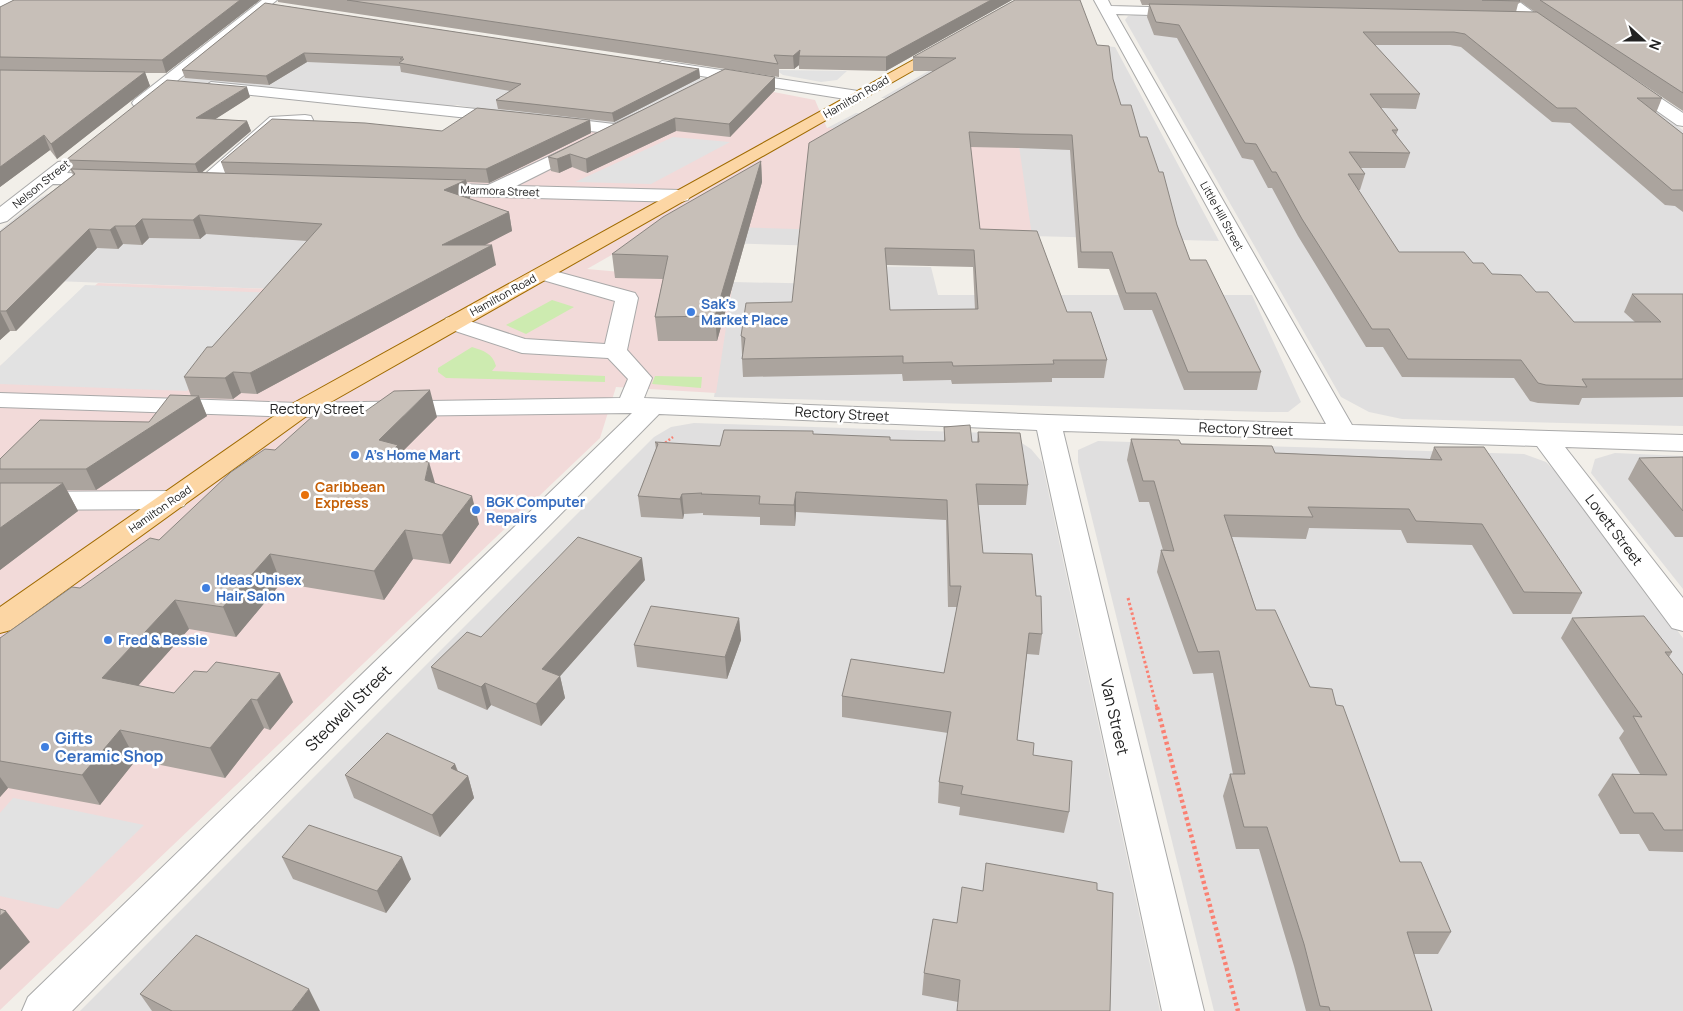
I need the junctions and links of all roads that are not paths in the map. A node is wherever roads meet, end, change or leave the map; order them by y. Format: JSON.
{"nodes":[{"id":1,"x":7,"y":0,"type":"edge"},
{"id":2,"x":1508,"y":0,"type":"edge"},
{"id":3,"x":0,"y":4,"type":"edge"},
{"id":4,"x":272,"y":4,"type":"edge"},
{"id":5,"x":1104,"y":5,"type":"edge"},
{"id":6,"x":1197,"y":12,"type":"edge"},
{"id":7,"x":1505,"y":18,"type":"edge"},
{"id":8,"x":1535,"y":19,"type":"junction"},
{"id":9,"x":959,"y":38,"type":"edge"},
{"id":10,"x":1568,"y":42,"type":"edge"},
{"id":11,"x":645,"y":63,"type":"edge"},
{"id":12,"x":723,"y":75,"type":"junction"},
{"id":13,"x":1617,"y":76,"type":"edge"},
{"id":14,"x":148,"y":80,"type":"dead end"},
{"id":15,"x":166,"y":82,"type":"junction"},
{"id":16,"x":697,"y":88,"type":"edge"},
{"id":17,"x":858,"y":96,"type":"junction"},
{"id":18,"x":652,"y":111,"type":"edge"},
{"id":19,"x":126,"y":114,"type":"edge"},
{"id":20,"x":519,"y":118,"type":"edge"},
{"id":21,"x":305,"y":120,"type":"edge"},
{"id":22,"x":539,"y":120,"type":"edge"},
{"id":23,"x":1683,"y":121,"type":"edge"},
{"id":24,"x":617,"y":129,"type":"junction"},
{"id":25,"x":80,"y":152,"type":"edge"},
{"id":26,"x":49,"y":178,"type":"junction"},
{"id":27,"x":127,"y":180,"type":"edge"},
{"id":28,"x":186,"y":182,"type":"edge"},
{"id":29,"x":205,"y":182,"type":"junction"},
{"id":30,"x":235,"y":183,"type":"edge"},
{"id":31,"x":413,"y":188,"type":"edge"},
{"id":32,"x":493,"y":191,"type":"junction"},
{"id":33,"x":681,"y":196,"type":"junction"},
{"id":34,"x":0,"y":217,"type":"edge"},
{"id":35,"x":543,"y":274,"type":"junction"},
{"id":36,"x":454,"y":323,"type":"junction"},
{"id":37,"x":615,"y":352,"type":"junction"},
{"id":38,"x":0,"y":400,"type":"edge"},
{"id":39,"x":57,"y":402,"type":"junction"},
{"id":40,"x":642,"y":405,"type":"junction"},
{"id":41,"x":300,"y":410,"type":"junction"},
{"id":42,"x":1048,"y":423,"type":"junction"},
{"id":43,"x":34,"y":426,"type":"edge"},
{"id":44,"x":1343,"y":432,"type":"junction"},
{"id":45,"x":1546,"y":440,"type":"junction"},
{"id":46,"x":1683,"y":444,"type":"edge"},
{"id":47,"x":0,"y":500,"type":"edge"},
{"id":48,"x":174,"y":500,"type":"junction"},
{"id":49,"x":1683,"y":620,"type":"edge"},
{"id":50,"x":0,"y":622,"type":"edge"},
{"id":51,"x":43,"y":1011,"type":"edge"},
{"id":52,"x":1183,"y":1011,"type":"edge"}],
"edges":[{"from":1,"to":3,"type":"street"},
{"from":2,"to":8,"type":"street"},
{"from":4,"to":15,"type":"street"},
{"from":5,"to":6,"type":"street"},
{"from":5,"to":44,"type":"street","name":"Little Hill Street"},
{"from":7,"to":8,"type":"street"},
{"from":8,"to":10,"type":"street"},
{"from":9,"to":17,"type":"main road","name":"Hamilton Road"},
{"from":11,"to":12,"type":"street"},
{"from":12,"to":16,"type":"street"},
{"from":12,"to":17,"type":"street"},
{"from":13,"to":23,"type":"street"},
{"from":14,"to":15,"type":"street"},
{"from":15,"to":19,"type":"street"},
{"from":15,"to":20,"type":"street"},
{"from":17,"to":33,"type":"main road","name":"Hamilton Road"},
{"from":18,"to":24,"type":"street"},
{"from":21,"to":29,"type":"street"},
{"from":22,"to":24,"type":"street"},
{"from":24,"to":32,"type":"street"},
{"from":25,"to":26,"type":"street","name":"Nelson Street"},
{"from":26,"to":27,"type":"street"},
{"from":26,"to":34,"type":"street","name":"Nelson Street"},
{"from":28,"to":29,"type":"street"},
{"from":29,"to":30,"type":"street"},
{"from":31,"to":32,"type":"street","name":"Marmora Street"},
{"from":32,"to":33,"type":"street","name":"Marmora Street"},
{"from":33,"to":35,"type":"main road","name":"Hamilton Road"},
{"from":35,"to":36,"type":"main road","name":"Hamilton Road"},
{"from":35,"to":37,"type":"street"},
{"from":36,"to":37,"type":"street"},
{"from":36,"to":41,"type":"main road","name":"Hamilton Road"},
{"from":37,"to":40,"type":"street"},
{"from":38,"to":39,"type":"street","name":"Rectory Street"},
{"from":39,"to":41,"type":"street","name":"Rectory Street"},
{"from":39,"to":43,"type":"street"},
{"from":40,"to":41,"type":"street","name":"Rectory Street"},
{"from":40,"to":42,"type":"street","name":"Rectory Street"},
{"from":40,"to":51,"type":"street","name":"Stedwell Street"},
{"from":41,"to":48,"type":"main road","name":"Hamilton Road"},
{"from":42,"to":44,"type":"street","name":"Rectory Street"},
{"from":42,"to":52,"type":"street","name":"Van Street"},
{"from":44,"to":45,"type":"street","name":"Rectory Street"},
{"from":45,"to":46,"type":"street","name":"Rectory Street"},
{"from":45,"to":49,"type":"street","name":"Lovett Street"},
{"from":47,"to":48,"type":"street"},
{"from":48,"to":50,"type":"main road","name":"Hamilton Road"}]}
